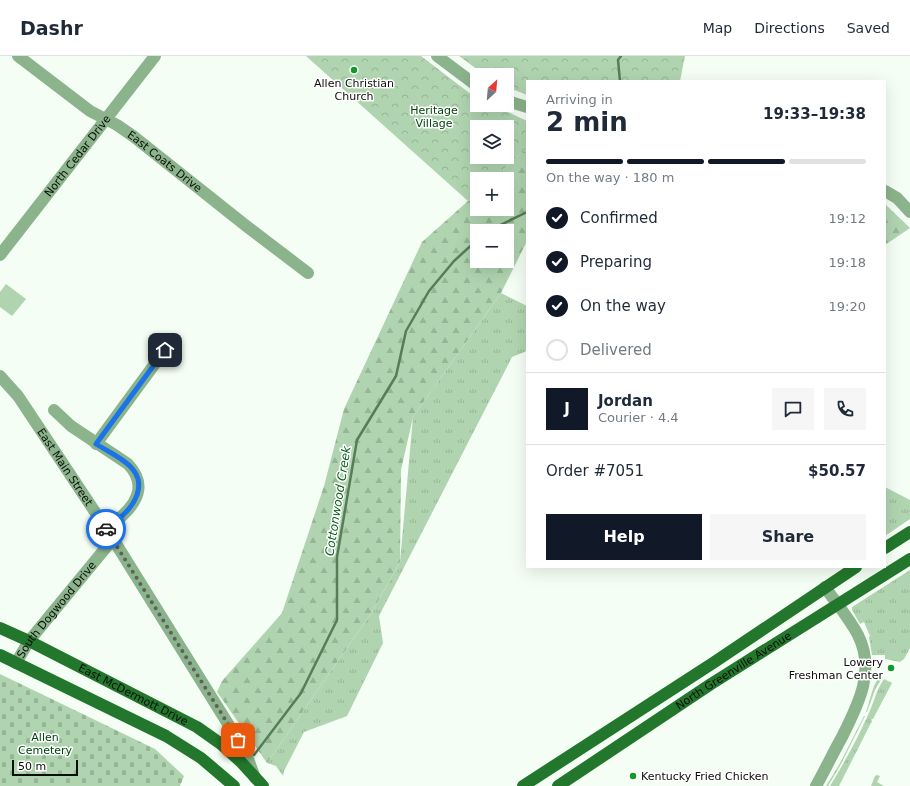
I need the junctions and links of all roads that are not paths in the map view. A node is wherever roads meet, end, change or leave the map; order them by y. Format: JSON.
{"nodes":[{"id":1,"x":18,"y":56,"type":"edge"},
{"id":2,"x":155,"y":56,"type":"edge"},
{"id":3,"x":437,"y":56,"type":"edge"},
{"id":4,"x":470,"y":81,"type":"edge"},
{"id":5,"x":514,"y":103,"type":"edge"},
{"id":6,"x":526,"y":107,"type":"edge"},
{"id":7,"x":105,"y":120,"type":"junction"},
{"id":8,"x":886,"y":192,"type":"edge"},
{"id":9,"x":910,"y":212,"type":"edge"},
{"id":10,"x":0,"y":255,"type":"edge"},
{"id":11,"x":308,"y":273,"type":"dead end"},
{"id":12,"x":165,"y":350,"type":"dead end"},
{"id":13,"x":0,"y":376,"type":"edge"},
{"id":14,"x":54,"y":410,"type":"dead end"},
{"id":15,"x":96,"y":444,"type":"junction"},
{"id":16,"x":105,"y":527,"type":"junction"},
{"id":17,"x":910,"y":532,"type":"edge"},
{"id":18,"x":113,"y":538,"type":"junction"},
{"id":19,"x":886,"y":547,"type":"edge"},
{"id":20,"x":910,"y":559,"type":"edge"},
{"id":21,"x":854,"y":568,"type":"edge"},
{"id":22,"x":824,"y":587,"type":"junction"},
{"id":23,"x":838,"y":605,"type":"junction"},
{"id":24,"x":0,"y":628,"type":"edge"},
{"id":25,"x":29,"y":641,"type":"junction"},
{"id":26,"x":0,"y":655,"type":"edge"},
{"id":27,"x":16,"y":663,"type":"junction"},
{"id":28,"x":259,"y":782,"type":"edge"},
{"id":29,"x":231,"y":783,"type":"edge"},
{"id":30,"x":523,"y":786,"type":"edge"},
{"id":31,"x":558,"y":786,"type":"edge"},
{"id":32,"x":816,"y":786,"type":"edge"}],
"edges":[{"from":1,"to":7,"type":"street","name":"East Coats Drive"},
{"from":2,"to":7,"type":"street","name":"North Cedar Drive"},
{"from":3,"to":4,"type":"street"},
{"from":5,"to":6,"type":"street"},
{"from":7,"to":10,"type":"street","name":"North Cedar Drive"},
{"from":7,"to":11,"type":"street","name":"East Coats Drive"},
{"from":8,"to":9,"type":"street"},
{"from":12,"to":15,"type":"street"},
{"from":13,"to":16,"type":"street","name":"East Main Street"},
{"from":14,"to":15,"type":"street"},
{"from":15,"to":16,"type":"street"},
{"from":16,"to":18,"type":"street","name":"East Main Street"},
{"from":17,"to":19,"type":"main road"},
{"from":18,"to":25,"type":"street","name":"South Dogwood Drive"},
{"from":18,"to":28,"type":"street","name":"East Main Street"},
{"from":20,"to":23,"type":"main road","name":"North Greenville Avenue"},
{"from":21,"to":22,"type":"main road","name":"North Greenville Avenue"},
{"from":22,"to":23,"type":"street"},
{"from":22,"to":30,"type":"main road","name":"North Greenville Avenue"},
{"from":23,"to":31,"type":"main road","name":"North Greenville Avenue"},
{"from":23,"to":32,"type":"street"},
{"from":24,"to":25,"type":"main road","name":"East McDermott Drive"},
{"from":25,"to":27,"type":"street","name":"South Dogwood Drive"},
{"from":25,"to":28,"type":"main road","name":"East McDermott Drive"},
{"from":26,"to":27,"type":"main road","name":"East McDermott Drive"},
{"from":27,"to":29,"type":"main road","name":"East McDermott Drive"}]}
